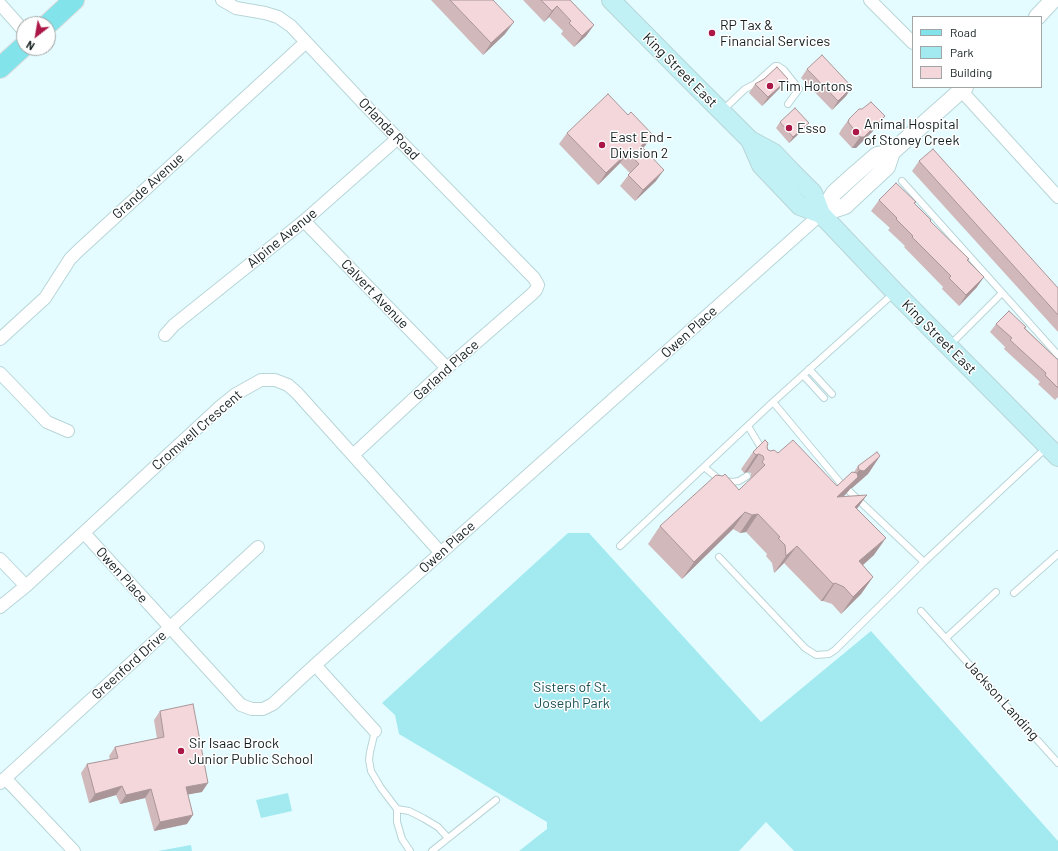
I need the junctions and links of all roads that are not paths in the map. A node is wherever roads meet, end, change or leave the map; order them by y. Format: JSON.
{"nodes":[{"id":1,"x":74,"y":0,"type":"edge"},
{"id":2,"x":222,"y":0,"type":"edge"},
{"id":3,"x":612,"y":0,"type":"edge"},
{"id":4,"x":870,"y":0,"type":"edge"},
{"id":5,"x":1054,"y":0,"type":"edge"},
{"id":6,"x":0,"y":4,"type":"edge"},
{"id":7,"x":1038,"y":16,"type":"edge"},
{"id":8,"x":56,"y":17,"type":"edge"},
{"id":9,"x":16,"y":22,"type":"edge"},
{"id":10,"x":912,"y":41,"type":"edge"},
{"id":11,"x":306,"y":42,"type":"junction"},
{"id":12,"x":16,"y":53,"type":"edge"},
{"id":13,"x":0,"y":68,"type":"edge"},
{"id":14,"x":962,"y":88,"type":"edge"},
{"id":15,"x":788,"y":104,"type":"dead end"},
{"id":16,"x":721,"y":112,"type":"junction"},
{"id":17,"x":398,"y":138,"type":"junction"},
{"id":18,"x":902,"y":181,"type":"dead end"},
{"id":19,"x":1057,"y":195,"type":"edge"},
{"id":20,"x":821,"y":214,"type":"junction"},
{"id":21,"x":304,"y":221,"type":"junction"},
{"id":22,"x":538,"y":285,"type":"joint"},
{"id":23,"x":895,"y":292,"type":"junction"},
{"id":24,"x":1002,"y":292,"type":"junction"},
{"id":25,"x":165,"y":335,"type":"dead end"},
{"id":26,"x":0,"y":339,"type":"edge"},
{"id":27,"x":948,"y":346,"type":"junction"},
{"id":28,"x":1058,"y":355,"type":"edge"},
{"id":29,"x":447,"y":368,"type":"junction"},
{"id":30,"x":809,"y":369,"type":"junction"},
{"id":31,"x":0,"y":373,"type":"edge"},
{"id":32,"x":803,"y":375,"type":"junction"},
{"id":33,"x":832,"y":394,"type":"dead end"},
{"id":34,"x":824,"y":398,"type":"dead end"},
{"id":35,"x":773,"y":402,"type":"junction"},
{"id":36,"x":748,"y":426,"type":"junction"},
{"id":37,"x":68,"y":431,"type":"dead end"},
{"id":38,"x":1053,"y":452,"type":"edge"},
{"id":39,"x":353,"y":455,"type":"junction"},
{"id":40,"x":762,"y":457,"type":"edge"},
{"id":41,"x":704,"y":467,"type":"junction"},
{"id":42,"x":747,"y":476,"type":"dead end"},
{"id":43,"x":843,"y":486,"type":"edge"},
{"id":44,"x":849,"y":491,"type":"edge"},
{"id":45,"x":84,"y":533,"type":"junction"},
{"id":46,"x":620,"y":546,"type":"dead end"},
{"id":47,"x":258,"y":547,"type":"dead end"},
{"id":48,"x":441,"y":553,"type":"junction"},
{"id":49,"x":1058,"y":554,"type":"edge"},
{"id":50,"x":719,"y":556,"type":"dead end"},
{"id":51,"x":0,"y":559,"type":"edge"},
{"id":52,"x":924,"y":562,"type":"junction"},
{"id":53,"x":26,"y":586,"type":"junction"},
{"id":54,"x":996,"y":592,"type":"dead end"},
{"id":55,"x":1014,"y":594,"type":"dead end"},
{"id":56,"x":0,"y":607,"type":"edge"},
{"id":57,"x":921,"y":611,"type":"dead end"},
{"id":58,"x":170,"y":628,"type":"junction"},
{"id":59,"x":946,"y":638,"type":"junction"},
{"id":60,"x":315,"y":665,"type":"junction"},
{"id":61,"x":375,"y":731,"type":"joint"},
{"id":62,"x":1058,"y":763,"type":"edge"},
{"id":63,"x":3,"y":780,"type":"edge"},
{"id":64,"x":496,"y":800,"type":"dead end"},
{"id":65,"x":397,"y":809,"type":"junction"},
{"id":66,"x":448,"y":838,"type":"junction"},
{"id":67,"x":74,"y":851,"type":"edge"},
{"id":68,"x":410,"y":851,"type":"edge"},
{"id":69,"x":432,"y":851,"type":"edge"}],
"edges":[{"from":1,"to":8,"type":"main road"},
{"from":2,"to":11,"type":"street","name":"Orlanda Road"},
{"from":3,"to":16,"type":"main road","name":"King Street East"},
{"from":4,"to":10,"type":"street"},
{"from":5,"to":7,"type":"street"},
{"from":6,"to":9,"type":"street"},
{"from":11,"to":17,"type":"street","name":"Orlanda Road"},
{"from":11,"to":26,"type":"street","name":"Grande Avenue"},
{"from":12,"to":13,"type":"main road"},
{"from":14,"to":19,"type":"street"},
{"from":14,"to":20,"type":"street"},
{"from":15,"to":16,"type":"lane"},
{"from":16,"to":20,"type":"main road","name":"King Street East"},
{"from":17,"to":21,"type":"street","name":"Alpine Avenue"},
{"from":17,"to":22,"type":"street","name":"Orlanda Road"},
{"from":18,"to":24,"type":"lane"},
{"from":20,"to":23,"type":"main road","name":"King Street East"},
{"from":20,"to":48,"type":"street","name":"Owen Place"},
{"from":21,"to":25,"type":"street","name":"Alpine Avenue"},
{"from":21,"to":29,"type":"street","name":"Calvert Avenue"},
{"from":22,"to":29,"type":"street","name":"Garland Place"},
{"from":23,"to":27,"type":"main road","name":"King Street East"},
{"from":23,"to":30,"type":"lane"},
{"from":24,"to":27,"type":"lane"},
{"from":24,"to":28,"type":"lane"},
{"from":27,"to":38,"type":"main road","name":"King Street East"},
{"from":29,"to":39,"type":"street","name":"Garland Place"},
{"from":30,"to":32,"type":"lane"},
{"from":30,"to":33,"type":"lane"},
{"from":31,"to":37,"type":"street"},
{"from":32,"to":34,"type":"lane"},
{"from":32,"to":35,"type":"lane"},
{"from":35,"to":36,"type":"lane"},
{"from":35,"to":43,"type":"lane"},
{"from":36,"to":40,"type":"lane"},
{"from":36,"to":41,"type":"lane"},
{"from":38,"to":52,"type":"lane"},
{"from":39,"to":45,"type":"street","name":"Cromwell Crescent"},
{"from":39,"to":48,"type":"street","name":"Cromwell Crescent"},
{"from":41,"to":42,"type":"lane"},
{"from":41,"to":46,"type":"lane"},
{"from":44,"to":52,"type":"lane"},
{"from":45,"to":53,"type":"street","name":"Cromwell Crescent"},
{"from":45,"to":58,"type":"street","name":"Owen Place"},
{"from":47,"to":58,"type":"street","name":"Greenford Drive"},
{"from":48,"to":60,"type":"street","name":"Owen Place"},
{"from":49,"to":55,"type":"lane"},
{"from":50,"to":52,"type":"lane"},
{"from":51,"to":53,"type":"street"},
{"from":53,"to":56,"type":"street","name":"Cromwell Crescent"},
{"from":54,"to":59,"type":"lane"},
{"from":57,"to":59,"type":"lane","name":"Jackson Landing"},
{"from":58,"to":60,"type":"street","name":"Owen Place"},
{"from":58,"to":63,"type":"street","name":"Greenford Drive"},
{"from":59,"to":62,"type":"lane","name":"Jackson Landing"},
{"from":60,"to":61,"type":"street"},
{"from":61,"to":65,"type":"lane"},
{"from":63,"to":67,"type":"street"},
{"from":64,"to":66,"type":"lane"},
{"from":65,"to":66,"type":"lane"},
{"from":65,"to":68,"type":"lane"},
{"from":66,"to":69,"type":"lane"}]}
